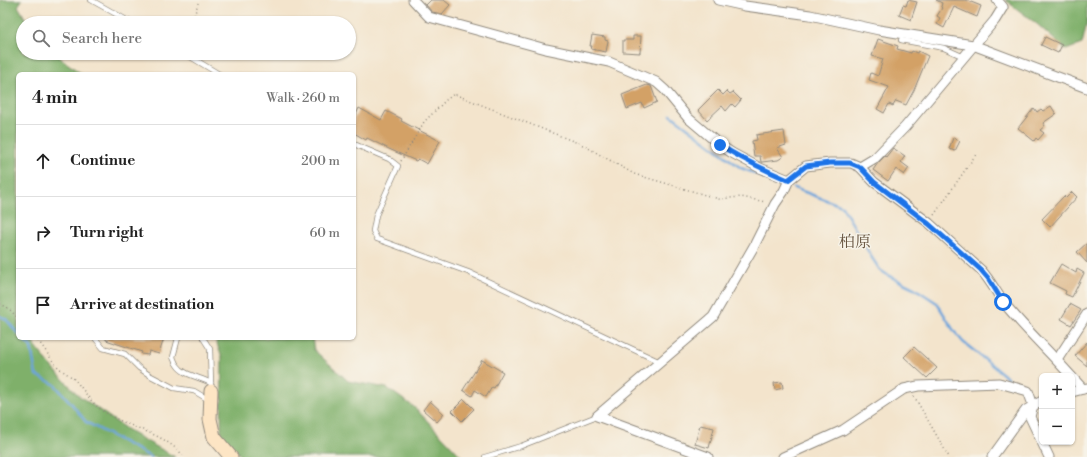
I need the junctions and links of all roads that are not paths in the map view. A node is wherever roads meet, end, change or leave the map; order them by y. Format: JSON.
{"nodes":[{"id":1,"x":91,"y":0,"type":"edge"},
{"id":2,"x":413,"y":0,"type":"edge"},
{"id":3,"x":718,"y":0,"type":"edge"},
{"id":4,"x":996,"y":0,"type":"edge"},
{"id":5,"x":120,"y":16,"type":"edge"},
{"id":6,"x":901,"y":40,"type":"dead end"},
{"id":7,"x":973,"y":45,"type":"junction"},
{"id":8,"x":964,"y":56,"type":"junction"},
{"id":9,"x":196,"y":60,"type":"edge"},
{"id":10,"x":216,"y":72,"type":"edge"},
{"id":11,"x":1087,"y":88,"type":"edge"},
{"id":12,"x":356,"y":145,"type":"edge"},
{"id":13,"x":860,"y":167,"type":"junction"},
{"id":14,"x":788,"y":180,"type":"junction"},
{"id":15,"x":1087,"y":314,"type":"edge"},
{"id":16,"x":97,"y":340,"type":"edge"},
{"id":17,"x":177,"y":340,"type":"edge"},
{"id":18,"x":204,"y":340,"type":"edge"},
{"id":19,"x":1057,"y":360,"type":"junction"},
{"id":20,"x":660,"y":362,"type":"junction"},
{"id":21,"x":1069,"y":373,"type":"edge"},
{"id":22,"x":1075,"y":379,"type":"edge"},
{"id":23,"x":1085,"y":389,"type":"edge"},
{"id":24,"x":1075,"y":391,"type":"edge"},
{"id":25,"x":211,"y":392,"type":"junction"},
{"id":26,"x":1038,"y":403,"type":"edge"},
{"id":27,"x":597,"y":416,"type":"junction"},
{"id":28,"x":231,"y":457,"type":"edge"},
{"id":29,"x":485,"y":457,"type":"edge"},
{"id":30,"x":708,"y":457,"type":"edge"},
{"id":31,"x":784,"y":457,"type":"edge"},
{"id":32,"x":992,"y":457,"type":"edge"},
{"id":33,"x":1050,"y":457,"type":"edge"}],
"edges":[{"from":1,"to":5,"type":"lane"},
{"from":2,"to":14,"type":"street"},
{"from":3,"to":7,"type":"street"},
{"from":4,"to":7,"type":"street"},
{"from":6,"to":8,"type":"lane"},
{"from":7,"to":8,"type":"street"},
{"from":7,"to":11,"type":"street"},
{"from":8,"to":13,"type":"street"},
{"from":9,"to":10,"type":"lane"},
{"from":12,"to":20,"type":"lane"},
{"from":13,"to":14,"type":"street"},
{"from":13,"to":19,"type":"street"},
{"from":14,"to":20,"type":"street"},
{"from":15,"to":19,"type":"street"},
{"from":16,"to":25,"type":"lane"},
{"from":17,"to":25,"type":"lane"},
{"from":18,"to":25,"type":"lane"},
{"from":19,"to":21,"type":"street"},
{"from":20,"to":27,"type":"street"},
{"from":22,"to":23,"type":"street"},
{"from":23,"to":24,"type":"street"},
{"from":25,"to":28,"type":"street"},
{"from":26,"to":31,"type":"street"},
{"from":26,"to":32,"type":"street"},
{"from":26,"to":33,"type":"street"},
{"from":27,"to":29,"type":"lane"},
{"from":27,"to":30,"type":"street"}]}
